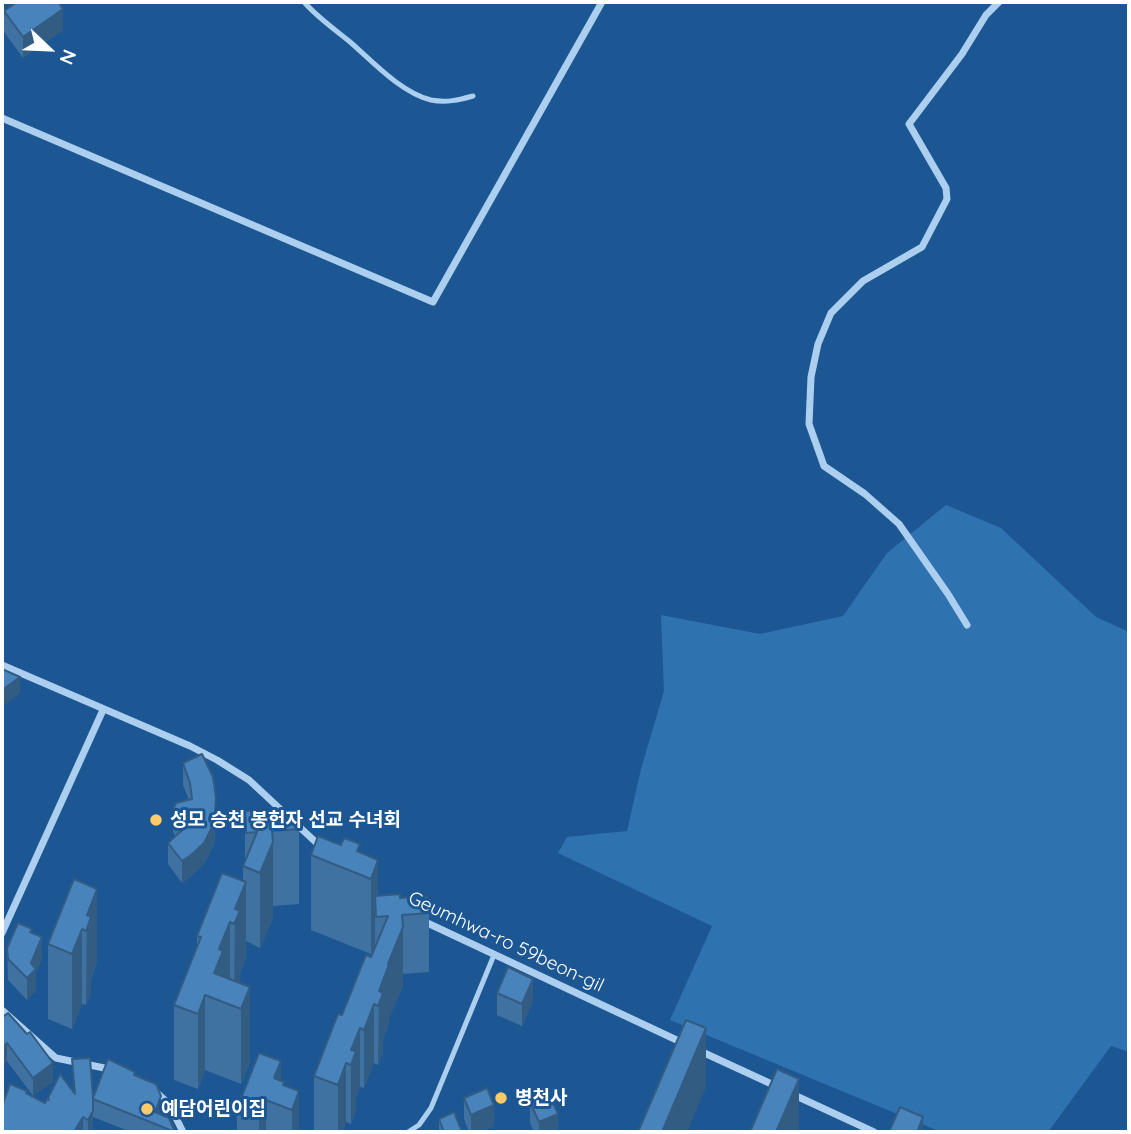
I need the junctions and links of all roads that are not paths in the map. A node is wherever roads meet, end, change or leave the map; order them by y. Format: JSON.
{"nodes":[{"id":1,"x":304,"y":2,"type":"edge"},
{"id":2,"x":601,"y":2,"type":"edge"},
{"id":3,"x":999,"y":2,"type":"edge"},
{"id":4,"x":473,"y":96,"type":"dead end"},
{"id":5,"x":2,"y":118,"type":"edge"},
{"id":6,"x":967,"y":625,"type":"dead end"},
{"id":7,"x":2,"y":665,"type":"edge"},
{"id":8,"x":103,"y":710,"type":"junction"},
{"id":9,"x":326,"y":850,"type":"edge"},
{"id":10,"x":414,"y":917,"type":"edge"},
{"id":11,"x":2,"y":933,"type":"edge"},
{"id":12,"x":494,"y":955,"type":"junction"},
{"id":13,"x":2,"y":1010,"type":"edge"},
{"id":14,"x":118,"y":1071,"type":"edge"},
{"id":15,"x":151,"y":1087,"type":"edge"},
{"id":16,"x":183,"y":1132,"type":"edge"},
{"id":17,"x":408,"y":1132,"type":"edge"},
{"id":18,"x":874,"y":1132,"type":"edge"}],
"edges":[{"from":1,"to":4,"type":"lane"},
{"from":2,"to":5,"type":"street"},
{"from":3,"to":6,"type":"street"},
{"from":7,"to":8,"type":"street"},
{"from":8,"to":9,"type":"street"},
{"from":8,"to":11,"type":"street"},
{"from":10,"to":12,"type":"street","name":"Geumhwa-ro 59beon-gil"},
{"from":12,"to":17,"type":"lane"},
{"from":12,"to":18,"type":"street","name":"Geumhwa-ro 59beon-gil"},
{"from":13,"to":14,"type":"street"},
{"from":15,"to":16,"type":"street"}]}
